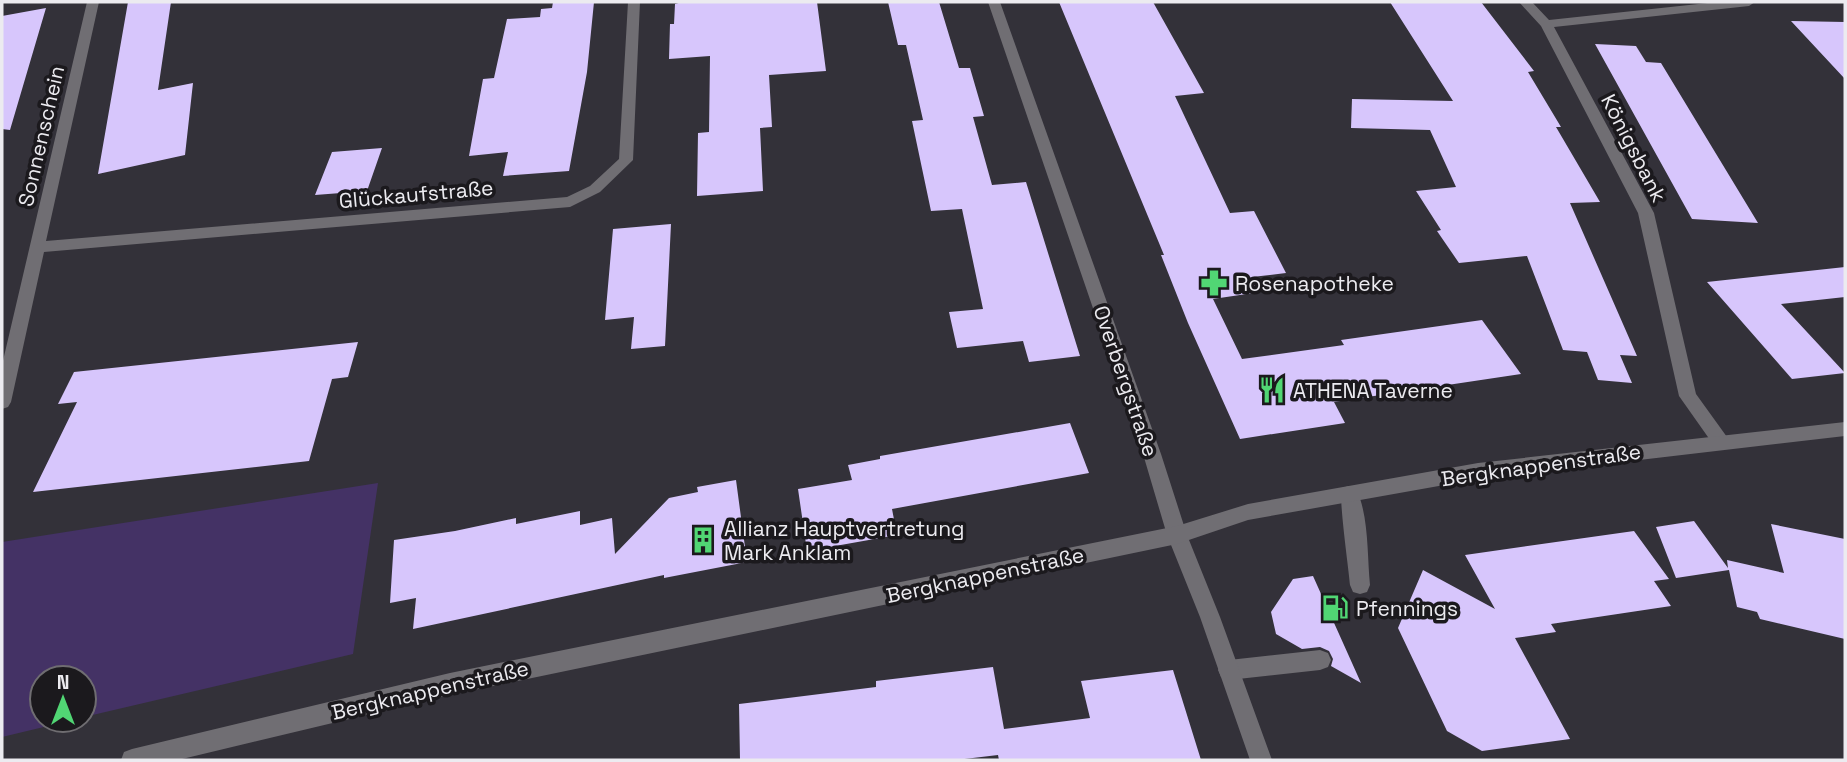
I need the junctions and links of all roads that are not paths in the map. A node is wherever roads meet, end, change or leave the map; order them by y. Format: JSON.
{"nodes":[{"id":1,"x":93,"y":2,"type":"edge"},
{"id":2,"x":634,"y":2,"type":"edge"},
{"id":3,"x":994,"y":2,"type":"edge"},
{"id":4,"x":1525,"y":2,"type":"edge"},
{"id":5,"x":1749,"y":2,"type":"edge"},
{"id":6,"x":1546,"y":24,"type":"junction"},
{"id":7,"x":37,"y":247,"type":"junction"},
{"id":8,"x":2,"y":402,"type":"edge"},
{"id":9,"x":1845,"y":429,"type":"edge"},
{"id":10,"x":1721,"y":442,"type":"junction"},
{"id":11,"x":1349,"y":494,"type":"junction"},
{"id":12,"x":1177,"y":535,"type":"junction"},
{"id":13,"x":1360,"y":585,"type":"dead end"},
{"id":14,"x":1320,"y":660,"type":"dead end"},
{"id":15,"x":1229,"y":670,"type":"junction"},
{"id":16,"x":136,"y":760,"type":"edge"},
{"id":17,"x":1261,"y":760,"type":"edge"}],
"edges":[{"from":1,"to":7,"type":"street","name":"Sonnenschein"},
{"from":2,"to":7,"type":"street","name":"Glückaufstraße"},
{"from":3,"to":12,"type":"street","name":"Overbergstraße"},
{"from":4,"to":6,"type":"street","name":"Königsbank"},
{"from":5,"to":6,"type":"street"},
{"from":6,"to":10,"type":"street","name":"Königsbank"},
{"from":7,"to":8,"type":"street","name":"Sonnenschein"},
{"from":9,"to":10,"type":"street","name":"Bergknappenstraße"},
{"from":10,"to":11,"type":"street","name":"Bergknappenstraße"},
{"from":11,"to":12,"type":"street","name":"Bergknappenstraße"},
{"from":11,"to":13,"type":"street"},
{"from":12,"to":15,"type":"street","name":"Overbergstraße"},
{"from":12,"to":16,"type":"street","name":"Bergknappenstraße"},
{"from":14,"to":15,"type":"street"},
{"from":15,"to":17,"type":"street","name":"Overbergstraße"}]}
